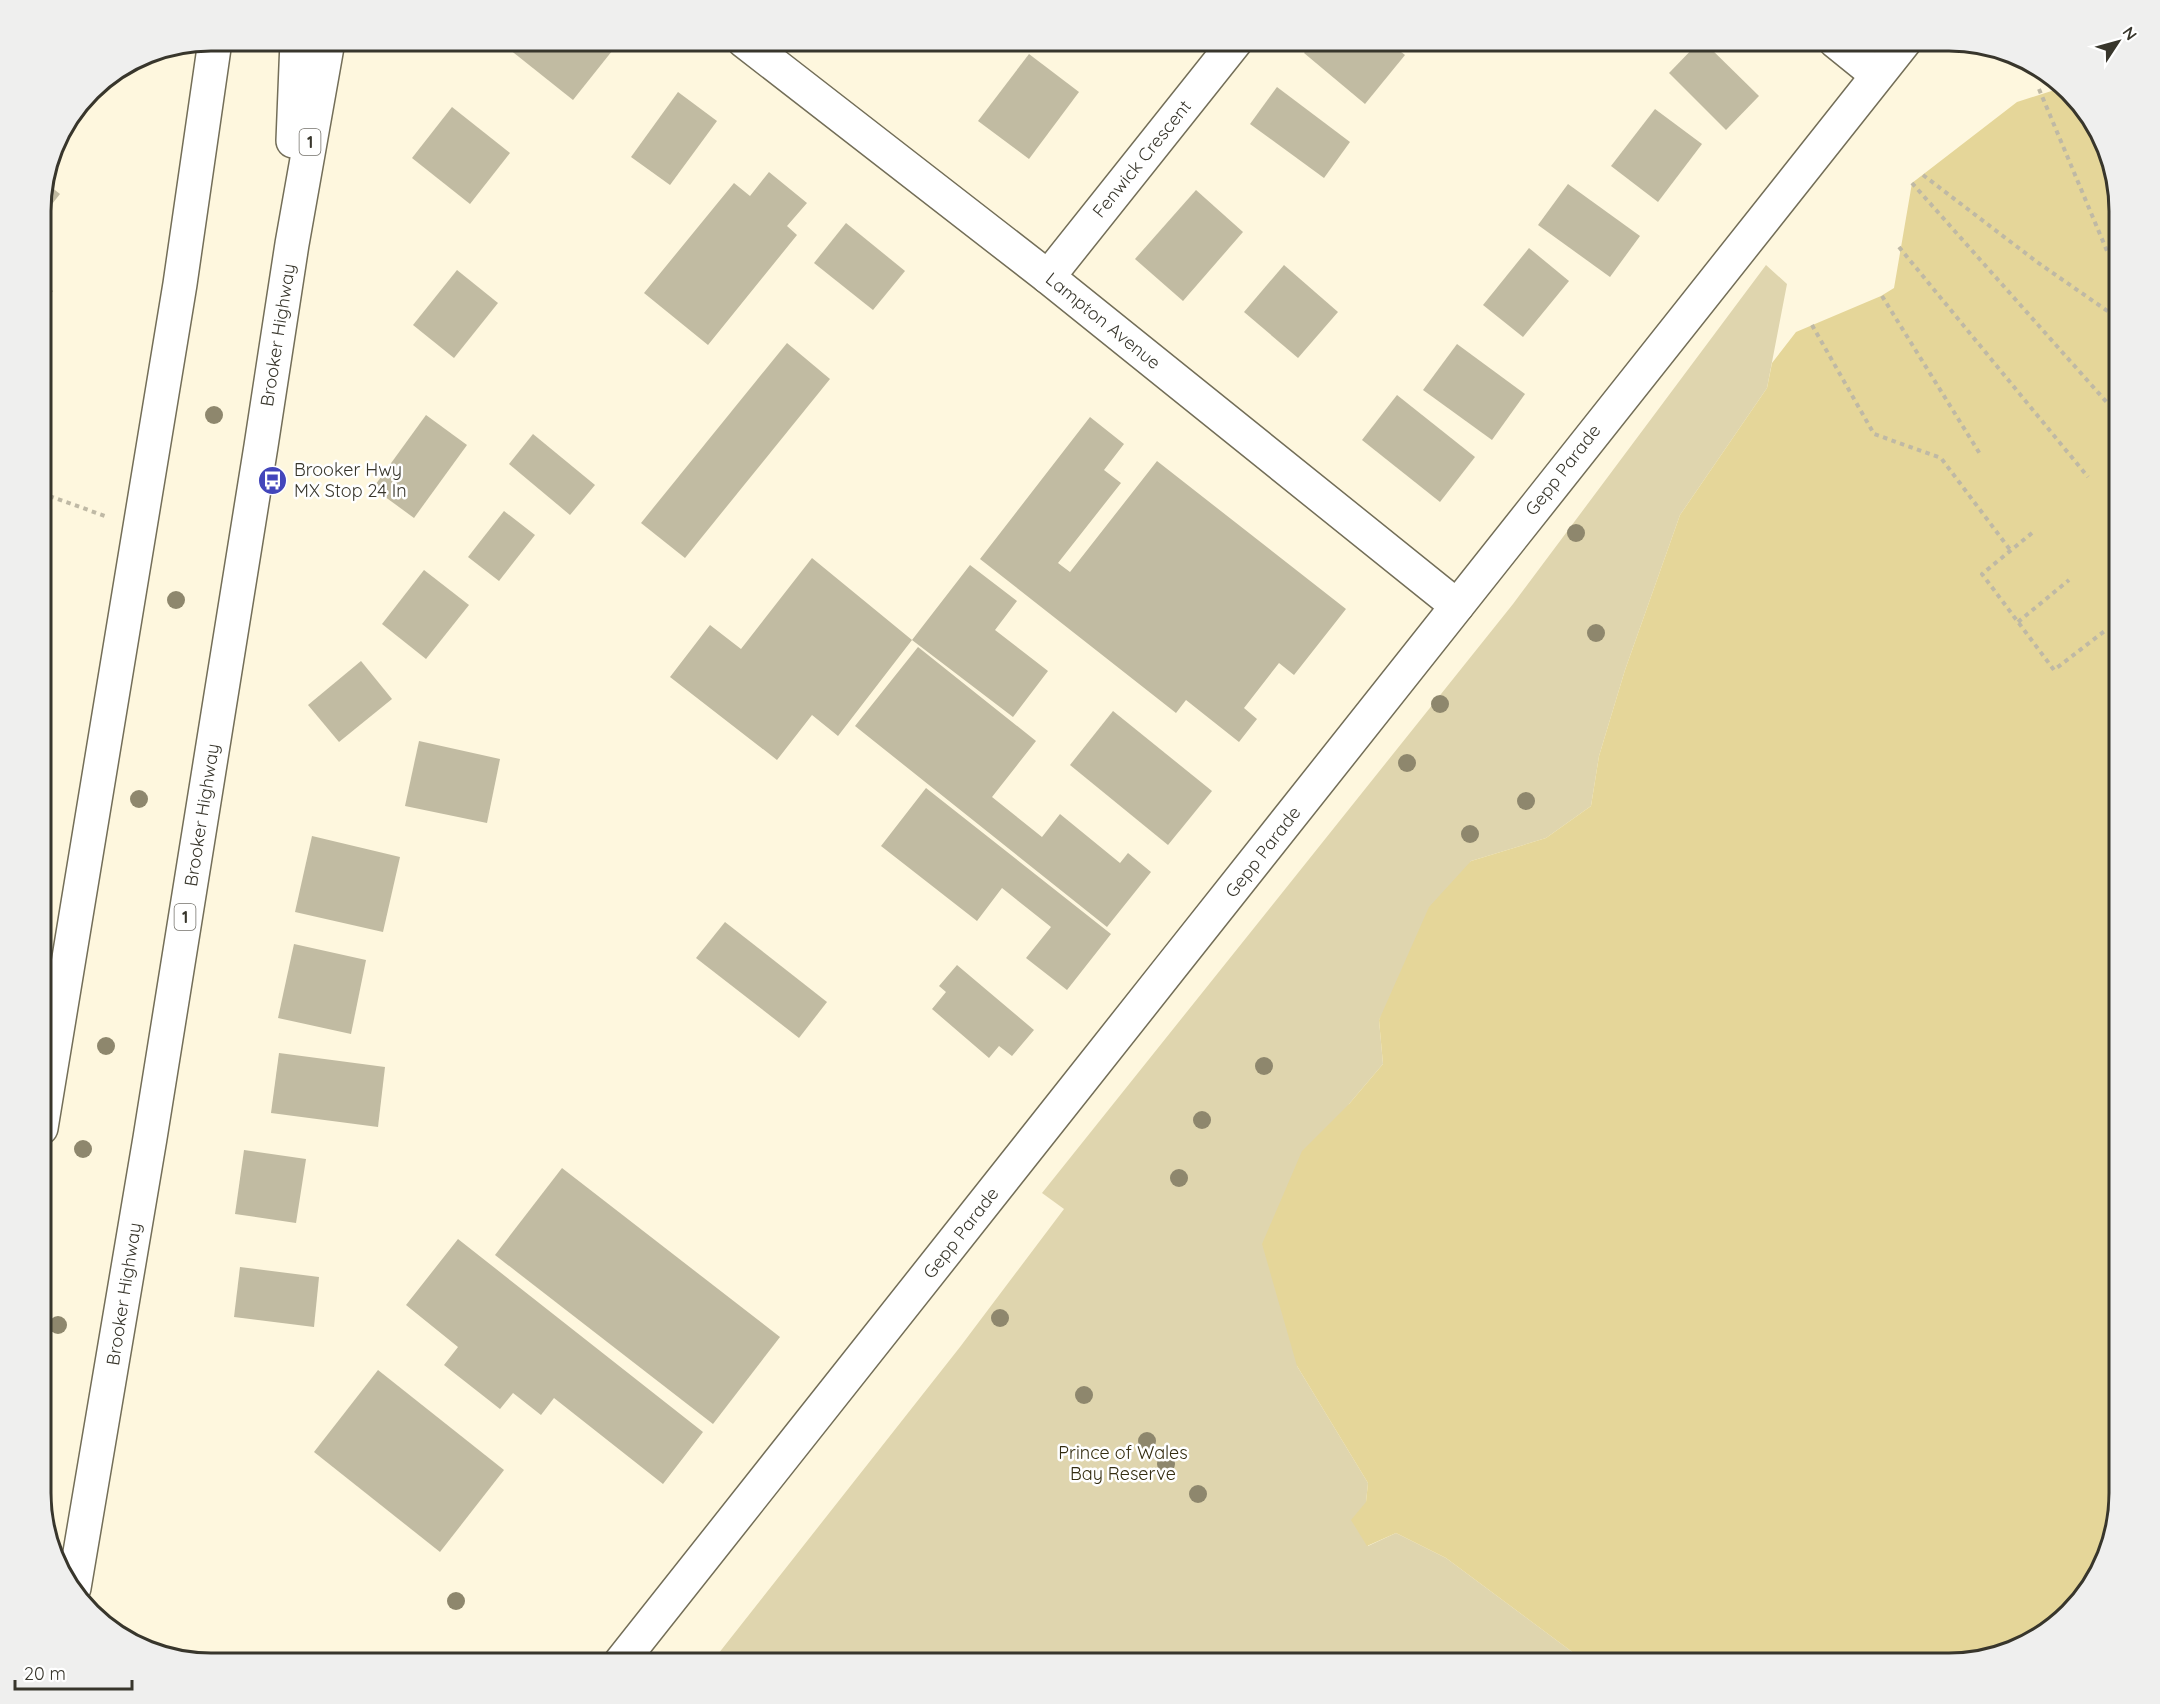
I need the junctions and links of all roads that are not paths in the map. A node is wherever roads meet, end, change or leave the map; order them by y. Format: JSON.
{"nodes":[{"id":1,"x":213,"y":51,"type":"edge"},
{"id":2,"x":297,"y":51,"type":"edge"},
{"id":3,"x":326,"y":51,"type":"edge"},
{"id":4,"x":758,"y":51,"type":"edge"},
{"id":5,"x":1227,"y":51,"type":"edge"},
{"id":6,"x":1849,"y":51,"type":"edge"},
{"id":7,"x":1897,"y":51,"type":"edge"},
{"id":8,"x":1878,"y":75,"type":"junction"},
{"id":9,"x":292,"y":244,"type":"junction"},
{"id":10,"x":1048,"y":277,"type":"junction"},
{"id":11,"x":1458,"y":606,"type":"junction"},
{"id":12,"x":51,"y":1067,"type":"edge"},
{"id":13,"x":76,"y":1578,"type":"edge"},
{"id":14,"x":629,"y":1653,"type":"edge"}],
"edges":[{"from":1,"to":12,"type":"main road"},
{"from":2,"to":9,"type":"main road"},
{"from":3,"to":9,"type":"main road","name":"Brooker Highway","number":"1"},
{"from":4,"to":10,"type":"main road","name":"Lampton Avenue"},
{"from":5,"to":10,"type":"main road","name":"Fenwick Crescent"},
{"from":6,"to":8,"type":"main road"},
{"from":7,"to":8,"type":"main road","name":"Gepp Parade"},
{"from":8,"to":11,"type":"main road","name":"Gepp Parade"},
{"from":9,"to":13,"type":"main road","name":"Brooker Highway","number":"1"},
{"from":10,"to":11,"type":"main road","name":"Lampton Avenue"},
{"from":11,"to":14,"type":"main road","name":"Gepp Parade"}]}
